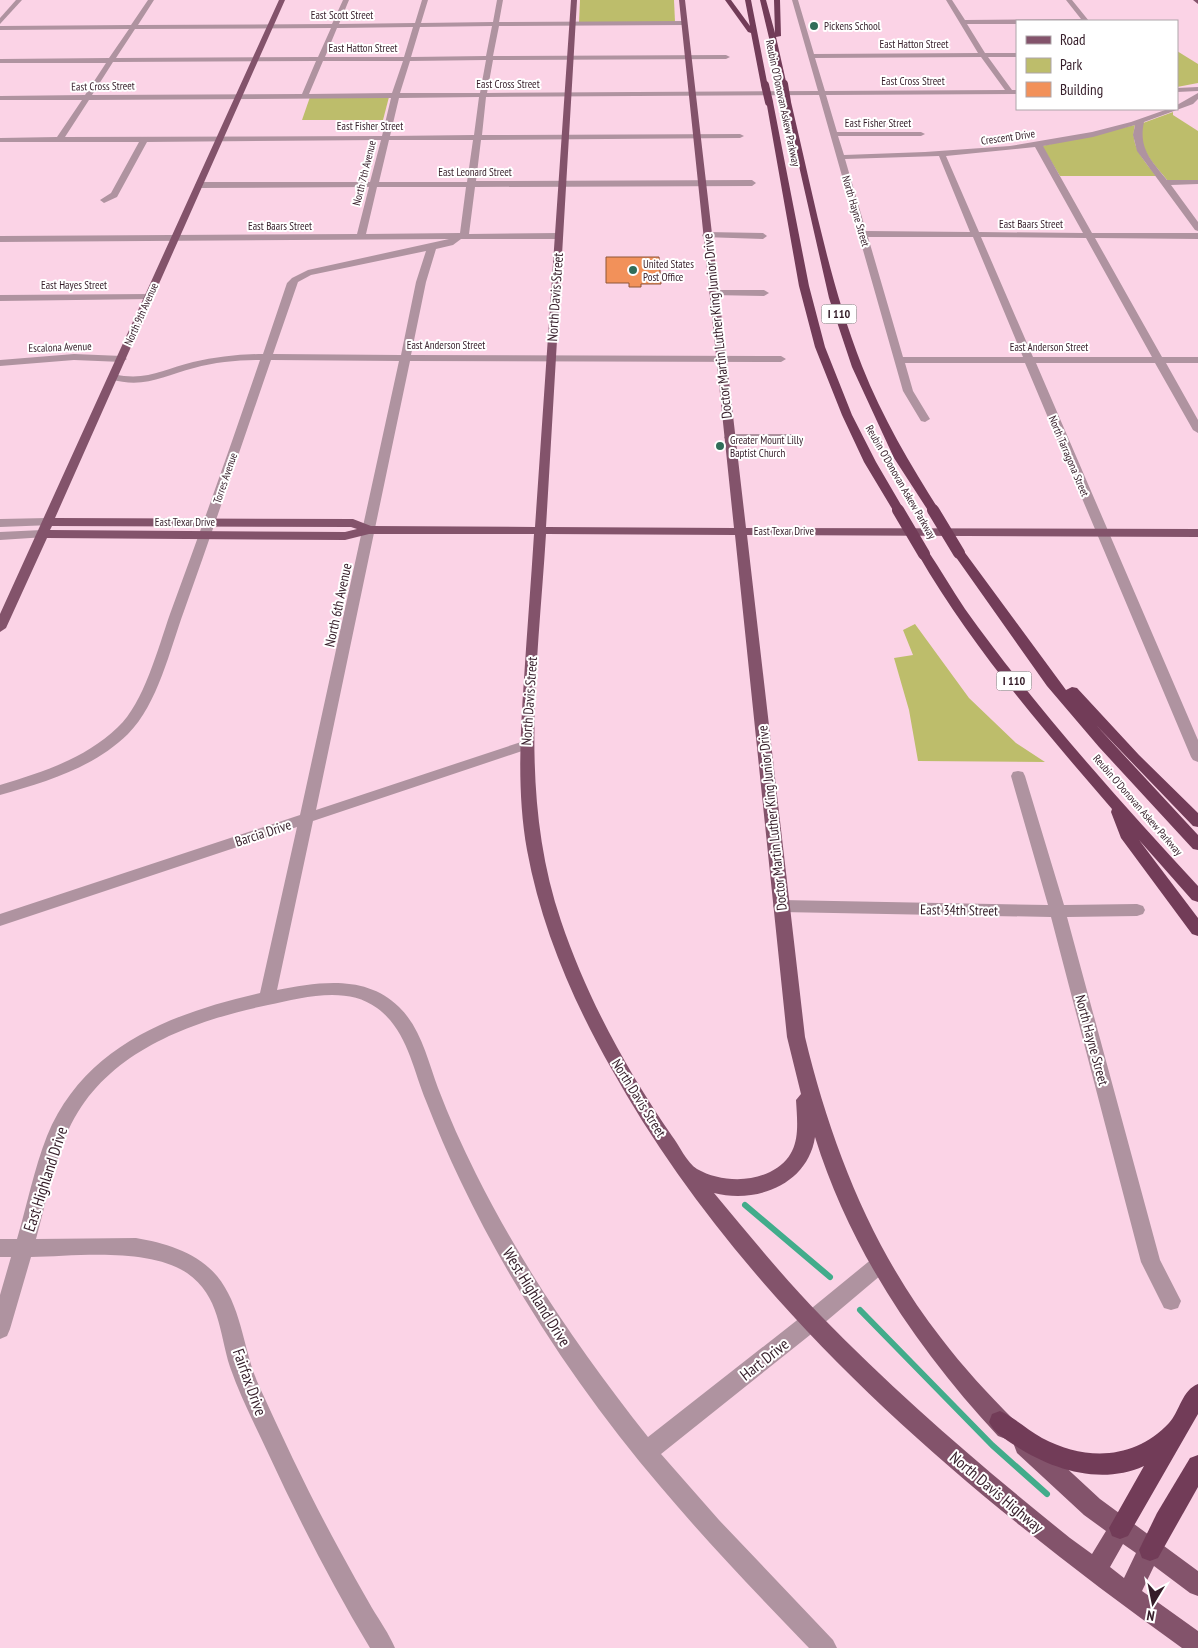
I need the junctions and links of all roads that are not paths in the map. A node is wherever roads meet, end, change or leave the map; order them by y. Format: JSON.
{"nodes":[{"id":1,"x":19,"y":0,"type":"edge"},
{"id":2,"x":151,"y":0,"type":"edge"},
{"id":3,"x":282,"y":0,"type":"edge"},
{"id":4,"x":346,"y":0,"type":"edge"},
{"id":5,"x":425,"y":0,"type":"edge"},
{"id":6,"x":500,"y":0,"type":"edge"},
{"id":7,"x":574,"y":0,"type":"edge"},
{"id":8,"x":682,"y":0,"type":"edge"},
{"id":9,"x":728,"y":0,"type":"edge"},
{"id":10,"x":748,"y":0,"type":"edge"},
{"id":11,"x":762,"y":0,"type":"edge"},
{"id":12,"x":777,"y":0,"type":"edge"},
{"id":13,"x":795,"y":0,"type":"edge"},
{"id":14,"x":949,"y":0,"type":"edge"},
{"id":15,"x":1069,"y":0,"type":"edge"},
{"id":16,"x":1085,"y":20,"type":"edge"},
{"id":17,"x":0,"y":22,"type":"edge"},
{"id":18,"x":963,"y":22,"type":"junction"},
{"id":19,"x":1016,"y":22,"type":"edge"},
{"id":20,"x":684,"y":23,"type":"junction"},
{"id":21,"x":495,"y":24,"type":"junction"},
{"id":22,"x":573,"y":24,"type":"junction"},
{"id":23,"x":417,"y":25,"type":"junction"},
{"id":24,"x":271,"y":26,"type":"junction"},
{"id":25,"x":335,"y":26,"type":"junction"},
{"id":26,"x":133,"y":27,"type":"junction"},
{"id":27,"x":0,"y":28,"type":"edge"},
{"id":28,"x":754,"y":34,"type":"junction"},
{"id":29,"x":983,"y":55,"type":"junction"},
{"id":30,"x":1016,"y":55,"type":"edge"},
{"id":31,"x":811,"y":56,"type":"junction"},
{"id":32,"x":726,"y":57,"type":"dead end"},
{"id":33,"x":489,"y":58,"type":"junction"},
{"id":34,"x":570,"y":58,"type":"junction"},
{"id":35,"x":688,"y":58,"type":"junction"},
{"id":36,"x":320,"y":59,"type":"junction"},
{"id":37,"x":406,"y":59,"type":"junction"},
{"id":38,"x":255,"y":60,"type":"junction"},
{"id":39,"x":779,"y":60,"type":"junction"},
{"id":40,"x":0,"y":61,"type":"edge"},
{"id":41,"x":111,"y":61,"type":"junction"},
{"id":42,"x":1198,"y":89,"type":"edge"},
{"id":43,"x":1178,"y":90,"type":"edge"},
{"id":44,"x":1013,"y":92,"type":"edge"},
{"id":45,"x":822,"y":93,"type":"junction"},
{"id":46,"x":396,"y":94,"type":"junction"},
{"id":47,"x":692,"y":94,"type":"junction"},
{"id":48,"x":305,"y":95,"type":"junction"},
{"id":49,"x":482,"y":95,"type":"junction"},
{"id":50,"x":568,"y":95,"type":"junction"},
{"id":51,"x":1198,"y":95,"type":"edge"},
{"id":52,"x":240,"y":96,"type":"junction"},
{"id":53,"x":0,"y":98,"type":"edge"},
{"id":54,"x":86,"y":98,"type":"junction"},
{"id":55,"x":1178,"y":107,"type":"edge"},
{"id":56,"x":1170,"y":110,"type":"edge"},
{"id":57,"x":1140,"y":122,"type":"junction"},
{"id":58,"x":834,"y":134,"type":"junction"},
{"id":59,"x":921,"y":134,"type":"dead end"},
{"id":60,"x":696,"y":135,"type":"junction"},
{"id":61,"x":566,"y":136,"type":"junction"},
{"id":62,"x":740,"y":136,"type":"dead end"},
{"id":63,"x":477,"y":137,"type":"junction"},
{"id":64,"x":384,"y":138,"type":"junction"},
{"id":65,"x":144,"y":139,"type":"junction"},
{"id":66,"x":220,"y":139,"type":"junction"},
{"id":67,"x":0,"y":140,"type":"edge"},
{"id":68,"x":59,"y":140,"type":"junction"},
{"id":69,"x":1038,"y":145,"type":"junction"},
{"id":70,"x":942,"y":155,"type":"junction"},
{"id":71,"x":841,"y":157,"type":"junction"},
{"id":72,"x":1165,"y":182,"type":"junction"},
{"id":73,"x":1198,"y":182,"type":"edge"},
{"id":74,"x":563,"y":183,"type":"junction"},
{"id":75,"x":701,"y":183,"type":"junction"},
{"id":76,"x":752,"y":183,"type":"dead end"},
{"id":77,"x":373,"y":184,"type":"junction"},
{"id":78,"x":472,"y":184,"type":"junction"},
{"id":79,"x":199,"y":185,"type":"junction"},
{"id":80,"x":104,"y":200,"type":"dead end"},
{"id":81,"x":1198,"y":228,"type":"edge"},
{"id":82,"x":863,"y":234,"type":"junction"},
{"id":83,"x":706,"y":235,"type":"junction"},
{"id":84,"x":976,"y":235,"type":"junction"},
{"id":85,"x":462,"y":236,"type":"junction"},
{"id":86,"x":559,"y":236,"type":"junction"},
{"id":87,"x":763,"y":236,"type":"dead end"},
{"id":88,"x":1089,"y":236,"type":"junction"},
{"id":89,"x":1198,"y":236,"type":"edge"},
{"id":90,"x":361,"y":237,"type":"junction"},
{"id":91,"x":176,"y":238,"type":"junction"},
{"id":92,"x":0,"y":240,"type":"edge"},
{"id":93,"x":432,"y":247,"type":"junction"},
{"id":94,"x":714,"y":293,"type":"junction"},
{"id":95,"x":764,"y":293,"type":"dead end"},
{"id":96,"x":149,"y":297,"type":"junction"},
{"id":97,"x":0,"y":298,"type":"edge"},
{"id":98,"x":268,"y":357,"type":"junction"},
{"id":99,"x":122,"y":358,"type":"junction"},
{"id":100,"x":405,"y":358,"type":"junction"},
{"id":101,"x":552,"y":358,"type":"junction"},
{"id":102,"x":720,"y":359,"type":"junction"},
{"id":103,"x":781,"y":359,"type":"dead end"},
{"id":104,"x":899,"y":360,"type":"junction"},
{"id":105,"x":1029,"y":360,"type":"junction"},
{"id":106,"x":1158,"y":360,"type":"junction"},
{"id":107,"x":1198,"y":360,"type":"edge"},
{"id":108,"x":0,"y":363,"type":"edge"},
{"id":109,"x":114,"y":377,"type":"junction"},
{"id":110,"x":925,"y":419,"type":"dead end"},
{"id":111,"x":1198,"y":430,"type":"edge"},
{"id":112,"x":729,"y":437,"type":"junction"},
{"id":113,"x":794,"y":437,"type":"dead end"},
{"id":114,"x":48,"y":522,"type":"junction"},
{"id":115,"x":0,"y":523,"type":"edge"},
{"id":116,"x":208,"y":529,"type":"junction"},
{"id":117,"x":369,"y":530,"type":"junction"},
{"id":118,"x":541,"y":530,"type":"junction"},
{"id":119,"x":740,"y":531,"type":"junction"},
{"id":120,"x":1102,"y":533,"type":"junction"},
{"id":121,"x":1198,"y":533,"type":"edge"},
{"id":122,"x":42,"y":534,"type":"junction"},
{"id":123,"x":0,"y":536,"type":"edge"},
{"id":124,"x":1012,"y":626,"type":"junction"},
{"id":125,"x":0,"y":628,"type":"edge"},
{"id":126,"x":526,"y":744,"type":"junction"},
{"id":127,"x":1198,"y":757,"type":"edge"},
{"id":128,"x":1018,"y":776,"type":"dead end"},
{"id":129,"x":0,"y":790,"type":"edge"},
{"id":130,"x":1114,"y":801,"type":"junction"},
{"id":131,"x":307,"y":818,"type":"junction"},
{"id":132,"x":1198,"y":822,"type":"edge"},
{"id":133,"x":1198,"y":845,"type":"edge"},
{"id":134,"x":1198,"y":896,"type":"edge"},
{"id":135,"x":781,"y":906,"type":"junction"},
{"id":136,"x":1137,"y":910,"type":"dead end"},
{"id":137,"x":1057,"y":912,"type":"junction"},
{"id":138,"x":0,"y":920,"type":"edge"},
{"id":139,"x":1198,"y":930,"type":"edge"},
{"id":140,"x":266,"y":999,"type":"junction"},
{"id":141,"x":804,"y":1080,"type":"junction"},
{"id":142,"x":685,"y":1169,"type":"junction"},
{"id":143,"x":0,"y":1248,"type":"edge"},
{"id":144,"x":23,"y":1248,"type":"junction"},
{"id":145,"x":880,"y":1264,"type":"junction"},
{"id":146,"x":1170,"y":1301,"type":"dead end"},
{"id":147,"x":812,"y":1321,"type":"junction"},
{"id":148,"x":0,"y":1329,"type":"edge"},
{"id":149,"x":1198,"y":1394,"type":"edge"},
{"id":150,"x":1000,"y":1422,"type":"junction"},
{"id":151,"x":1177,"y":1430,"type":"junction"},
{"id":152,"x":646,"y":1452,"type":"junction"},
{"id":153,"x":1198,"y":1466,"type":"edge"},
{"id":154,"x":1120,"y":1528,"type":"junction"},
{"id":155,"x":1150,"y":1550,"type":"junction"},
{"id":156,"x":1095,"y":1570,"type":"junction"},
{"id":157,"x":1198,"y":1585,"type":"edge"},
{"id":158,"x":1128,"y":1594,"type":"junction"},
{"id":159,"x":1198,"y":1645,"type":"edge"},
{"id":160,"x":383,"y":1648,"type":"edge"},
{"id":161,"x":825,"y":1648,"type":"edge"}],
"edges":[{"from":1,"to":17,"type":"street"},
{"from":2,"to":26,"type":"street"},
{"from":3,"to":24,"type":"main road","name":"North 9th Avenue"},
{"from":4,"to":25,"type":"street"},
{"from":5,"to":23,"type":"street","name":"North 7th Avenue"},
{"from":6,"to":21,"type":"street"},
{"from":7,"to":22,"type":"main road","name":"North Davis Street"},
{"from":8,"to":20,"type":"main road","name":"Doctor Martin Luther King Junior Drive"},
{"from":9,"to":28,"type":"highway"},
{"from":10,"to":28,"type":"highway","name":"Reubin O'Donovan Askew Parkway","number":"I 110"},
{"from":11,"to":39,"type":"highway","name":"Reubin O'Donovan Askew Parkway","number":"I 110"},
{"from":12,"to":39,"type":"highway"},
{"from":13,"to":31,"type":"street","name":"North Hayne Street"},
{"from":14,"to":18,"type":"street"},
{"from":15,"to":16,"type":"street"},
{"from":18,"to":19,"type":"street"},
{"from":18,"to":29,"type":"street"},
{"from":20,"to":22,"type":"street","name":"East Scott Street"},
{"from":20,"to":35,"type":"main road","name":"Doctor Martin Luther King Junior Drive"},
{"from":21,"to":22,"type":"street","name":"East Scott Street"},
{"from":21,"to":23,"type":"street","name":"East Scott Street"},
{"from":21,"to":33,"type":"street"},
{"from":22,"to":34,"type":"main road","name":"North Davis Street"},
{"from":23,"to":25,"type":"street","name":"East Scott Street"},
{"from":23,"to":37,"type":"street","name":"North 7th Avenue"},
{"from":24,"to":25,"type":"street","name":"East Scott Street"},
{"from":24,"to":26,"type":"street","name":"East Scott Street"},
{"from":24,"to":38,"type":"main road","name":"North 9th Avenue"},
{"from":25,"to":36,"type":"street"},
{"from":26,"to":27,"type":"street","name":"East Scott Street"},
{"from":26,"to":41,"type":"street"},
{"from":28,"to":130,"type":"highway","name":"Reubin O'Donovan Askew Parkway","number":"I 110","bridge":true},
{"from":29,"to":30,"type":"street","name":"East Hatton Street"},
{"from":29,"to":31,"type":"street","name":"East Hatton Street"},
{"from":29,"to":44,"type":"street"},
{"from":31,"to":45,"type":"street","name":"North Hayne Street"},
{"from":32,"to":35,"type":"street","name":"East Hatton Street"},
{"from":33,"to":34,"type":"street","name":"East Hatton Street"},
{"from":33,"to":37,"type":"street","name":"East Hatton Street"},
{"from":33,"to":49,"type":"street"},
{"from":34,"to":35,"type":"street","name":"East Hatton Street"},
{"from":34,"to":50,"type":"main road","name":"North Davis Street"},
{"from":35,"to":47,"type":"main road","name":"Doctor Martin Luther King Junior Drive"},
{"from":36,"to":37,"type":"street","name":"East Hatton Street"},
{"from":36,"to":38,"type":"street","name":"East Hatton Street"},
{"from":36,"to":48,"type":"street"},
{"from":37,"to":46,"type":"street","name":"North 7th Avenue"},
{"from":38,"to":41,"type":"street","name":"East Hatton Street"},
{"from":38,"to":52,"type":"main road","name":"North 9th Avenue"},
{"from":39,"to":124,"type":"highway","name":"Reubin O'Donovan Askew Parkway","number":"I 110","bridge":true},
{"from":40,"to":41,"type":"street","name":"East Hatton Street"},
{"from":41,"to":54,"type":"street"},
{"from":42,"to":43,"type":"street"},
{"from":44,"to":45,"type":"street","name":"East Cross Street"},
{"from":45,"to":47,"type":"street","name":"East Cross Street"},
{"from":45,"to":58,"type":"street","name":"North Hayne Street"},
{"from":46,"to":48,"type":"street","name":"East Cross Street"},
{"from":46,"to":49,"type":"street","name":"East Cross Street"},
{"from":46,"to":64,"type":"street","name":"North 7th Avenue"},
{"from":47,"to":50,"type":"street","name":"East Cross Street"},
{"from":47,"to":60,"type":"main road","name":"Doctor Martin Luther King Junior Drive"},
{"from":48,"to":52,"type":"street","name":"East Cross Street"},
{"from":49,"to":50,"type":"street","name":"East Cross Street"},
{"from":49,"to":63,"type":"street"},
{"from":50,"to":61,"type":"main road","name":"North Davis Street"},
{"from":51,"to":55,"type":"street","name":"Crescent Drive"},
{"from":52,"to":54,"type":"street","name":"East Cross Street"},
{"from":52,"to":66,"type":"main road","name":"North 9th Avenue"},
{"from":53,"to":54,"type":"street","name":"East Cross Street"},
{"from":54,"to":68,"type":"street"},
{"from":56,"to":57,"type":"street","name":"Crescent Drive"},
{"from":57,"to":69,"type":"street","name":"Crescent Drive"},
{"from":57,"to":72,"type":"street"},
{"from":58,"to":59,"type":"street","name":"East Fisher Street"},
{"from":58,"to":71,"type":"street","name":"North Hayne Street"},
{"from":60,"to":61,"type":"street","name":"East Fisher Street"},
{"from":60,"to":62,"type":"street","name":"East Fisher Street"},
{"from":60,"to":75,"type":"main road","name":"Doctor Martin Luther King Junior Drive"},
{"from":61,"to":63,"type":"street","name":"East Fisher Street"},
{"from":61,"to":74,"type":"main road","name":"North Davis Street"},
{"from":63,"to":64,"type":"street","name":"East Fisher Street"},
{"from":63,"to":78,"type":"street"},
{"from":64,"to":66,"type":"street","name":"East Fisher Street"},
{"from":64,"to":77,"type":"street","name":"North 7th Avenue"},
{"from":65,"to":66,"type":"street","name":"East Fisher Street"},
{"from":65,"to":68,"type":"street","name":"East Fisher Street"},
{"from":65,"to":80,"type":"street"},
{"from":66,"to":79,"type":"main road","name":"North 9th Avenue"},
{"from":67,"to":68,"type":"street","name":"East Fisher Street"},
{"from":69,"to":70,"type":"street","name":"Crescent Drive"},
{"from":69,"to":88,"type":"street"},
{"from":70,"to":71,"type":"street","name":"Crescent Drive"},
{"from":70,"to":84,"type":"street","name":"North Tarragona Street"},
{"from":71,"to":82,"type":"street","name":"North Hayne Street"},
{"from":72,"to":73,"type":"street"},
{"from":72,"to":81,"type":"street"},
{"from":74,"to":75,"type":"street","name":"East Leonard Street"},
{"from":74,"to":78,"type":"street","name":"East Leonard Street"},
{"from":74,"to":86,"type":"main road","name":"North Davis Street"},
{"from":75,"to":76,"type":"street","name":"East Leonard Street"},
{"from":75,"to":83,"type":"main road","name":"Doctor Martin Luther King Junior Drive"},
{"from":77,"to":78,"type":"street","name":"East Leonard Street"},
{"from":77,"to":79,"type":"street","name":"East Leonard Street"},
{"from":77,"to":90,"type":"street","name":"North 7th Avenue"},
{"from":78,"to":85,"type":"street"},
{"from":79,"to":91,"type":"main road","name":"North 9th Avenue"},
{"from":82,"to":84,"type":"street","name":"East Baars Street"},
{"from":82,"to":104,"type":"street","name":"North Hayne Street"},
{"from":83,"to":87,"type":"street"},
{"from":83,"to":94,"type":"main road","name":"Doctor Martin Luther King Junior Drive"},
{"from":84,"to":88,"type":"street","name":"East Baars Street"},
{"from":84,"to":105,"type":"street","name":"North Tarragona Street"},
{"from":85,"to":86,"type":"street","name":"East Baars Street"},
{"from":85,"to":90,"type":"street","name":"East Baars Street"},
{"from":85,"to":93,"type":"street"},
{"from":86,"to":101,"type":"main road","name":"North Davis Street"},
{"from":88,"to":89,"type":"street","name":"East Baars Street"},
{"from":88,"to":106,"type":"street"},
{"from":90,"to":91,"type":"street","name":"East Baars Street"},
{"from":91,"to":92,"type":"street","name":"East Baars Street"},
{"from":91,"to":96,"type":"main road","name":"North 9th Avenue"},
{"from":93,"to":98,"type":"street","name":"Torres Avenue"},
{"from":93,"to":100,"type":"street","name":"North 6th Avenue"},
{"from":94,"to":95,"type":"street"},
{"from":94,"to":102,"type":"main road","name":"Doctor Martin Luther King Junior Drive"},
{"from":96,"to":97,"type":"street","name":"East Hayes Street"},
{"from":96,"to":99,"type":"main road","name":"North 9th Avenue"},
{"from":98,"to":100,"type":"street","name":"East Anderson Street"},
{"from":98,"to":109,"type":"street","name":"East Anderson Street"},
{"from":98,"to":116,"type":"street","name":"Torres Avenue"},
{"from":99,"to":108,"type":"street","name":"Escalona Avenue"},
{"from":99,"to":109,"type":"main road","name":"North 9th Avenue"},
{"from":100,"to":101,"type":"street","name":"East Anderson Street"},
{"from":100,"to":117,"type":"street","name":"North 6th Avenue"},
{"from":101,"to":102,"type":"street","name":"East Anderson Street"},
{"from":101,"to":118,"type":"main road","name":"North Davis Street"},
{"from":102,"to":103,"type":"street","name":"East Anderson Street"},
{"from":102,"to":112,"type":"main road","name":"Doctor Martin Luther King Junior Drive"},
{"from":104,"to":105,"type":"street","name":"East Anderson Street"},
{"from":104,"to":110,"type":"street","name":"North Hayne Street"},
{"from":105,"to":106,"type":"street","name":"East Anderson Street"},
{"from":105,"to":120,"type":"street","name":"North Tarragona Street"},
{"from":106,"to":107,"type":"street","name":"East Anderson Street"},
{"from":106,"to":111,"type":"street"},
{"from":109,"to":114,"type":"main road","name":"North 9th Avenue"},
{"from":112,"to":113,"type":"street"},
{"from":112,"to":119,"type":"main road","name":"Doctor Martin Luther King Junior Drive"},
{"from":114,"to":115,"type":"street","name":"East Texar Drive"},
{"from":114,"to":116,"type":"main road","name":"East Texar Drive"},
{"from":114,"to":122,"type":"main road","name":"North 9th Avenue"},
{"from":116,"to":117,"type":"main road","name":"East Texar Drive"},
{"from":116,"to":122,"type":"main road","name":"East Texar Drive"},
{"from":116,"to":129,"type":"street","name":"Torres Avenue"},
{"from":117,"to":118,"type":"main road","name":"East Texar Drive"},
{"from":117,"to":131,"type":"street","name":"North 6th Avenue"},
{"from":118,"to":119,"type":"main road","name":"East Texar Drive"},
{"from":118,"to":126,"type":"main road","name":"North Davis Street"},
{"from":119,"to":120,"type":"main road","name":"East Texar Drive"},
{"from":119,"to":135,"type":"main road","name":"Doctor Martin Luther King Junior Drive"},
{"from":120,"to":121,"type":"main road","name":"East Texar Drive"},
{"from":120,"to":127,"type":"street","name":"North Tarragona Street"},
{"from":122,"to":123,"type":"street","name":"East Texar Drive"},
{"from":122,"to":125,"type":"main road","name":"North 9th Avenue"},
{"from":124,"to":132,"type":"highway"},
{"from":124,"to":133,"type":"highway","name":"Reubin O'Donovan Askew Parkway","number":"I 110"},
{"from":126,"to":131,"type":"street","name":"Barcia Drive"},
{"from":126,"to":142,"type":"main road","name":"North Davis Street"},
{"from":128,"to":137,"type":"street","name":"North Hayne Street"},
{"from":130,"to":134,"type":"highway","name":"Reubin O'Donovan Askew Parkway","number":"I 110"},
{"from":130,"to":139,"type":"highway"},
{"from":131,"to":138,"type":"street","name":"Barcia Drive"},
{"from":131,"to":140,"type":"street","name":"North 6th Avenue"},
{"from":135,"to":137,"type":"street","name":"East 34th Street"},
{"from":135,"to":141,"type":"main road","name":"Doctor Martin Luther King Junior Drive"},
{"from":136,"to":137,"type":"street","name":"East 34th Street"},
{"from":137,"to":146,"type":"street","name":"North Hayne Street"},
{"from":140,"to":144,"type":"street","name":"East Highland Drive"},
{"from":140,"to":152,"type":"street","name":"West Highland Drive"},
{"from":141,"to":142,"type":"main road"},
{"from":141,"to":145,"type":"main road","name":"Doctor Martin Luther King Junior Drive"},
{"from":142,"to":147,"type":"main road","name":"North Davis Street"},
{"from":143,"to":144,"type":"street","name":"Fairfax Drive"},
{"from":144,"to":148,"type":"street","name":"East Highland Drive"},
{"from":144,"to":160,"type":"street","name":"Fairfax Drive"},
{"from":145,"to":147,"type":"street","name":"Hart Drive"},
{"from":145,"to":150,"type":"main road","name":"Doctor Martin Luther King Junior Drive"},
{"from":147,"to":152,"type":"street","name":"Hart Drive"},
{"from":147,"to":156,"type":"main road","name":"North Davis Highway"},
{"from":149,"to":151,"type":"highway"},
{"from":150,"to":151,"type":"highway"},
{"from":150,"to":154,"type":"main road","name":"Doctor Martin Luther King Junior Drive"},
{"from":151,"to":154,"type":"highway"},
{"from":152,"to":161,"type":"street","name":"West Highland Drive"},
{"from":153,"to":155,"type":"highway"},
{"from":154,"to":155,"type":"main road"},
{"from":154,"to":156,"type":"main road"},
{"from":155,"to":157,"type":"main road"},
{"from":155,"to":158,"type":"main road"},
{"from":156,"to":158,"type":"main road","name":"North Davis Highway"},
{"from":158,"to":159,"type":"main road","name":"North Davis Highway"}]}
